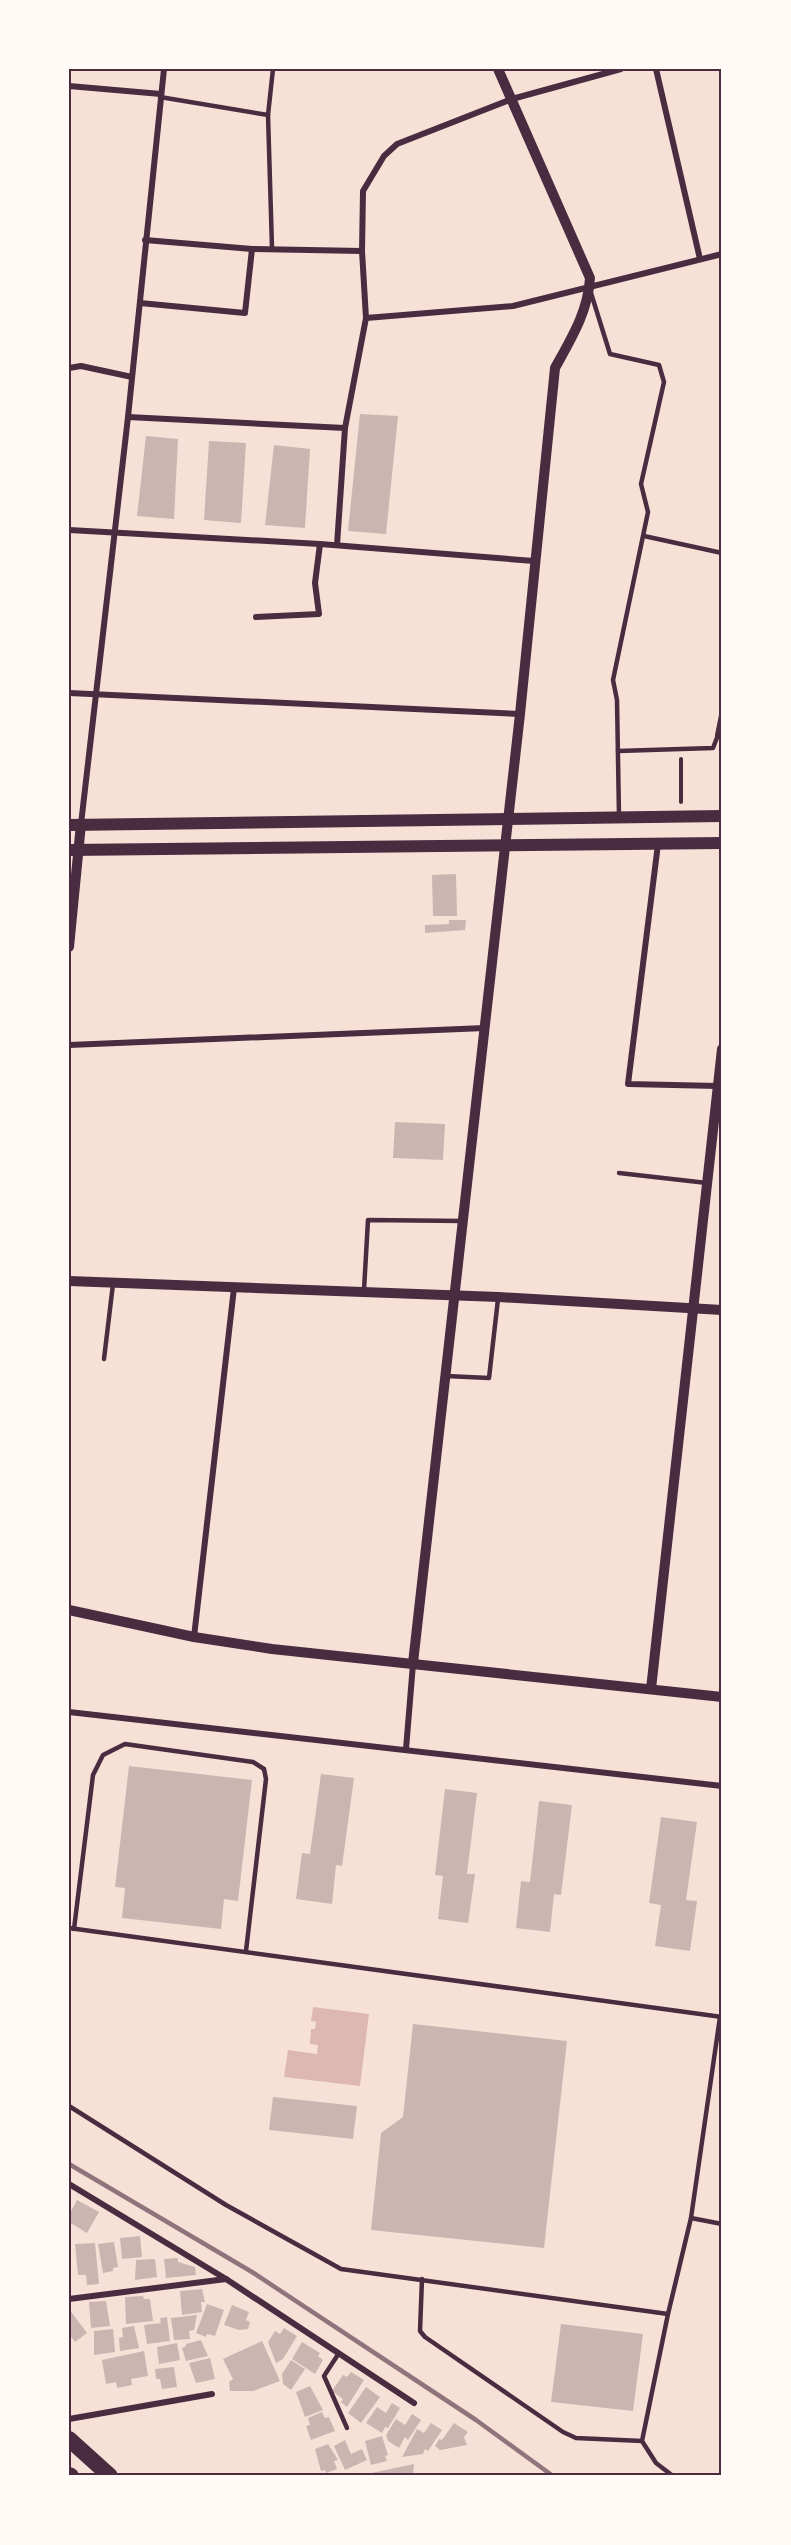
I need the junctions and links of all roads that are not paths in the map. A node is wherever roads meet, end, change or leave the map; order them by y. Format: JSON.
{"nodes":[{"id":1,"x":164,"y":69,"type":"edge"},
{"id":2,"x":273,"y":69,"type":"edge"},
{"id":3,"x":498,"y":69,"type":"edge"},
{"id":4,"x":621,"y":69,"type":"edge"},
{"id":5,"x":656,"y":69,"type":"edge"},
{"id":6,"x":69,"y":86,"type":"edge"},
{"id":7,"x":160,"y":96,"type":"junction"},
{"id":8,"x":512,"y":99,"type":"junction"},
{"id":9,"x":268,"y":115,"type":"junction"},
{"id":10,"x":145,"y":240,"type":"junction"},
{"id":11,"x":272,"y":248,"type":"junction"},
{"id":12,"x":252,"y":249,"type":"junction"},
{"id":13,"x":362,"y":251,"type":"junction"},
{"id":14,"x":722,"y":254,"type":"edge"},
{"id":15,"x":700,"y":260,"type":"junction"},
{"id":16,"x":589,"y":288,"type":"junction"},
{"id":17,"x":140,"y":303,"type":"junction"},
{"id":18,"x":366,"y":318,"type":"junction"},
{"id":19,"x":69,"y":368,"type":"edge"},
{"id":20,"x":132,"y":377,"type":"junction"},
{"id":21,"x":128,"y":417,"type":"junction"},
{"id":22,"x":345,"y":428,"type":"junction"},
{"id":23,"x":69,"y":530,"type":"edge"},
{"id":24,"x":114,"y":531,"type":"junction"},
{"id":25,"x":644,"y":536,"type":"junction"},
{"id":26,"x":320,"y":544,"type":"junction"},
{"id":27,"x":337,"y":545,"type":"junction"},
{"id":28,"x":722,"y":553,"type":"edge"},
{"id":29,"x":534,"y":561,"type":"junction"},
{"id":30,"x":256,"y":617,"type":"dead end"},
{"id":31,"x":69,"y":693,"type":"edge"},
{"id":32,"x":95,"y":694,"type":"junction"},
{"id":33,"x":519,"y":714,"type":"junction"},
{"id":34,"x":722,"y":715,"type":"edge"},
{"id":35,"x":718,"y":735,"type":"joint"},
{"id":36,"x":618,"y":751,"type":"junction"},
{"id":37,"x":722,"y":816,"type":"edge"},
{"id":38,"x":619,"y":819,"type":"junction"},
{"id":39,"x":507,"y":820,"type":"junction"},
{"id":40,"x":75,"y":824,"type":"edge"},
{"id":41,"x":658,"y":843,"type":"junction"},
{"id":42,"x":722,"y":843,"type":"edge"},
{"id":43,"x":505,"y":846,"type":"junction"},
{"id":44,"x":74,"y":850,"type":"edge"},
{"id":45,"x":69,"y":947,"type":"edge"},
{"id":46,"x":485,"y":1028,"type":"junction"},
{"id":47,"x":69,"y":1045,"type":"edge"},
{"id":48,"x":722,"y":1049,"type":"edge"},
{"id":49,"x":718,"y":1086,"type":"junction"},
{"id":50,"x":619,"y":1173,"type":"dead end"},
{"id":51,"x":707,"y":1183,"type":"junction"},
{"id":52,"x":463,"y":1221,"type":"junction"},
{"id":53,"x":69,"y":1281,"type":"edge"},
{"id":54,"x":113,"y":1284,"type":"junction"},
{"id":55,"x":234,"y":1288,"type":"junction"},
{"id":56,"x":363,"y":1291,"type":"junction"},
{"id":57,"x":455,"y":1295,"type":"junction"},
{"id":58,"x":499,"y":1297,"type":"junction"},
{"id":59,"x":694,"y":1308,"type":"junction"},
{"id":60,"x":722,"y":1310,"type":"edge"},
{"id":61,"x":104,"y":1359,"type":"dead end"},
{"id":62,"x":446,"y":1376,"type":"junction"},
{"id":63,"x":69,"y":1610,"type":"edge"},
{"id":64,"x":194,"y":1637,"type":"junction"},
{"id":65,"x":413,"y":1663,"type":"junction"},
{"id":66,"x":651,"y":1689,"type":"junction"},
{"id":67,"x":722,"y":1697,"type":"edge"},
{"id":68,"x":69,"y":1712,"type":"edge"},
{"id":69,"x":406,"y":1749,"type":"junction"},
{"id":70,"x":722,"y":1786,"type":"edge"},
{"id":71,"x":72,"y":1928,"type":"edge"},
{"id":72,"x":246,"y":1952,"type":"junction"},
{"id":73,"x":721,"y":2017,"type":"edge"},
{"id":74,"x":69,"y":2106,"type":"edge"},
{"id":75,"x":69,"y":2184,"type":"edge"},
{"id":76,"x":691,"y":2218,"type":"junction"},
{"id":77,"x":722,"y":2224,"type":"edge"},
{"id":78,"x":226,"y":2279,"type":"junction"},
{"id":79,"x":422,"y":2279,"type":"junction"},
{"id":80,"x":69,"y":2299,"type":"edge"},
{"id":81,"x":668,"y":2314,"type":"junction"},
{"id":82,"x":339,"y":2352,"type":"junction"},
{"id":83,"x":212,"y":2394,"type":"dead end"},
{"id":84,"x":414,"y":2403,"type":"dead end"},
{"id":85,"x":69,"y":2420,"type":"edge"},
{"id":86,"x":346,"y":2428,"type":"dead end"},
{"id":87,"x":69,"y":2439,"type":"edge"},
{"id":88,"x":642,"y":2440,"type":"junction"},
{"id":89,"x":110,"y":2476,"type":"edge"},
{"id":90,"x":673,"y":2476,"type":"edge"}],
"edges":[{"from":1,"to":7,"type":"street"},
{"from":2,"to":9,"type":"lane"},
{"from":3,"to":8,"type":"street"},
{"from":4,"to":8,"type":"street"},
{"from":5,"to":15,"type":"street"},
{"from":6,"to":7,"type":"street"},
{"from":7,"to":9,"type":"lane"},
{"from":7,"to":10,"type":"street"},
{"from":8,"to":13,"type":"street"},
{"from":8,"to":16,"type":"street"},
{"from":9,"to":11,"type":"lane"},
{"from":10,"to":12,"type":"street"},
{"from":10,"to":17,"type":"street"},
{"from":11,"to":12,"type":"street"},
{"from":11,"to":13,"type":"street"},
{"from":12,"to":17,"type":"street"},
{"from":13,"to":18,"type":"street"},
{"from":14,"to":15,"type":"street"},
{"from":15,"to":16,"type":"street"},
{"from":16,"to":18,"type":"street"},
{"from":16,"to":25,"type":"lane"},
{"from":16,"to":29,"type":"street"},
{"from":17,"to":20,"type":"street"},
{"from":18,"to":22,"type":"street"},
{"from":19,"to":20,"type":"street"},
{"from":20,"to":21,"type":"street"},
{"from":21,"to":22,"type":"street"},
{"from":21,"to":24,"type":"street"},
{"from":22,"to":27,"type":"street"},
{"from":23,"to":24,"type":"street"},
{"from":24,"to":26,"type":"street"},
{"from":24,"to":32,"type":"street"},
{"from":25,"to":28,"type":"lane"},
{"from":25,"to":36,"type":"lane"},
{"from":26,"to":27,"type":"street"},
{"from":26,"to":30,"type":"street"},
{"from":27,"to":29,"type":"street"},
{"from":29,"to":33,"type":"street"},
{"from":31,"to":32,"type":"street"},
{"from":32,"to":33,"type":"street"},
{"from":32,"to":40,"type":"street"},
{"from":33,"to":39,"type":"street"},
{"from":34,"to":35,"type":"street"},
{"from":35,"to":36,"type":"lane"},
{"from":36,"to":38,"type":"lane"},
{"from":37,"to":38,"type":"main road"},
{"from":38,"to":39,"type":"main road"},
{"from":39,"to":40,"type":"main road"},
{"from":39,"to":43,"type":"street"},
{"from":40,"to":44,"type":"street"},
{"from":41,"to":42,"type":"main road"},
{"from":41,"to":43,"type":"main road"},
{"from":41,"to":49,"type":"street"},
{"from":43,"to":44,"type":"main road"},
{"from":43,"to":46,"type":"street"},
{"from":44,"to":45,"type":"street"},
{"from":46,"to":47,"type":"street"},
{"from":46,"to":52,"type":"street"},
{"from":48,"to":49,"type":"street"},
{"from":49,"to":51,"type":"street"},
{"from":50,"to":51,"type":"lane"},
{"from":51,"to":59,"type":"street"},
{"from":52,"to":56,"type":"lane"},
{"from":52,"to":57,"type":"street"},
{"from":53,"to":54,"type":"street"},
{"from":54,"to":55,"type":"street"},
{"from":54,"to":61,"type":"lane"},
{"from":55,"to":56,"type":"street"},
{"from":55,"to":64,"type":"street"},
{"from":56,"to":57,"type":"street"},
{"from":57,"to":58,"type":"street"},
{"from":57,"to":62,"type":"street"},
{"from":58,"to":59,"type":"street"},
{"from":58,"to":62,"type":"lane"},
{"from":59,"to":60,"type":"street"},
{"from":59,"to":66,"type":"street"},
{"from":62,"to":65,"type":"street"},
{"from":63,"to":64,"type":"street"},
{"from":64,"to":65,"type":"street"},
{"from":65,"to":66,"type":"street"},
{"from":65,"to":69,"type":"street"},
{"from":66,"to":67,"type":"street"},
{"from":68,"to":69,"type":"street"},
{"from":69,"to":70,"type":"street"},
{"from":71,"to":72,"type":"lane"},
{"from":71,"to":72,"type":"lane"},
{"from":72,"to":73,"type":"lane"},
{"from":73,"to":76,"type":"lane"},
{"from":74,"to":79,"type":"lane"},
{"from":75,"to":78,"type":"street"},
{"from":76,"to":77,"type":"lane"},
{"from":76,"to":81,"type":"lane"},
{"from":78,"to":80,"type":"street"},
{"from":78,"to":82,"type":"street"},
{"from":79,"to":81,"type":"lane"},
{"from":79,"to":88,"type":"lane"},
{"from":81,"to":88,"type":"lane"},
{"from":82,"to":84,"type":"street"},
{"from":82,"to":86,"type":"lane"},
{"from":83,"to":85,"type":"street"},
{"from":87,"to":89,"type":"highway"},
{"from":88,"to":90,"type":"lane"}]}
